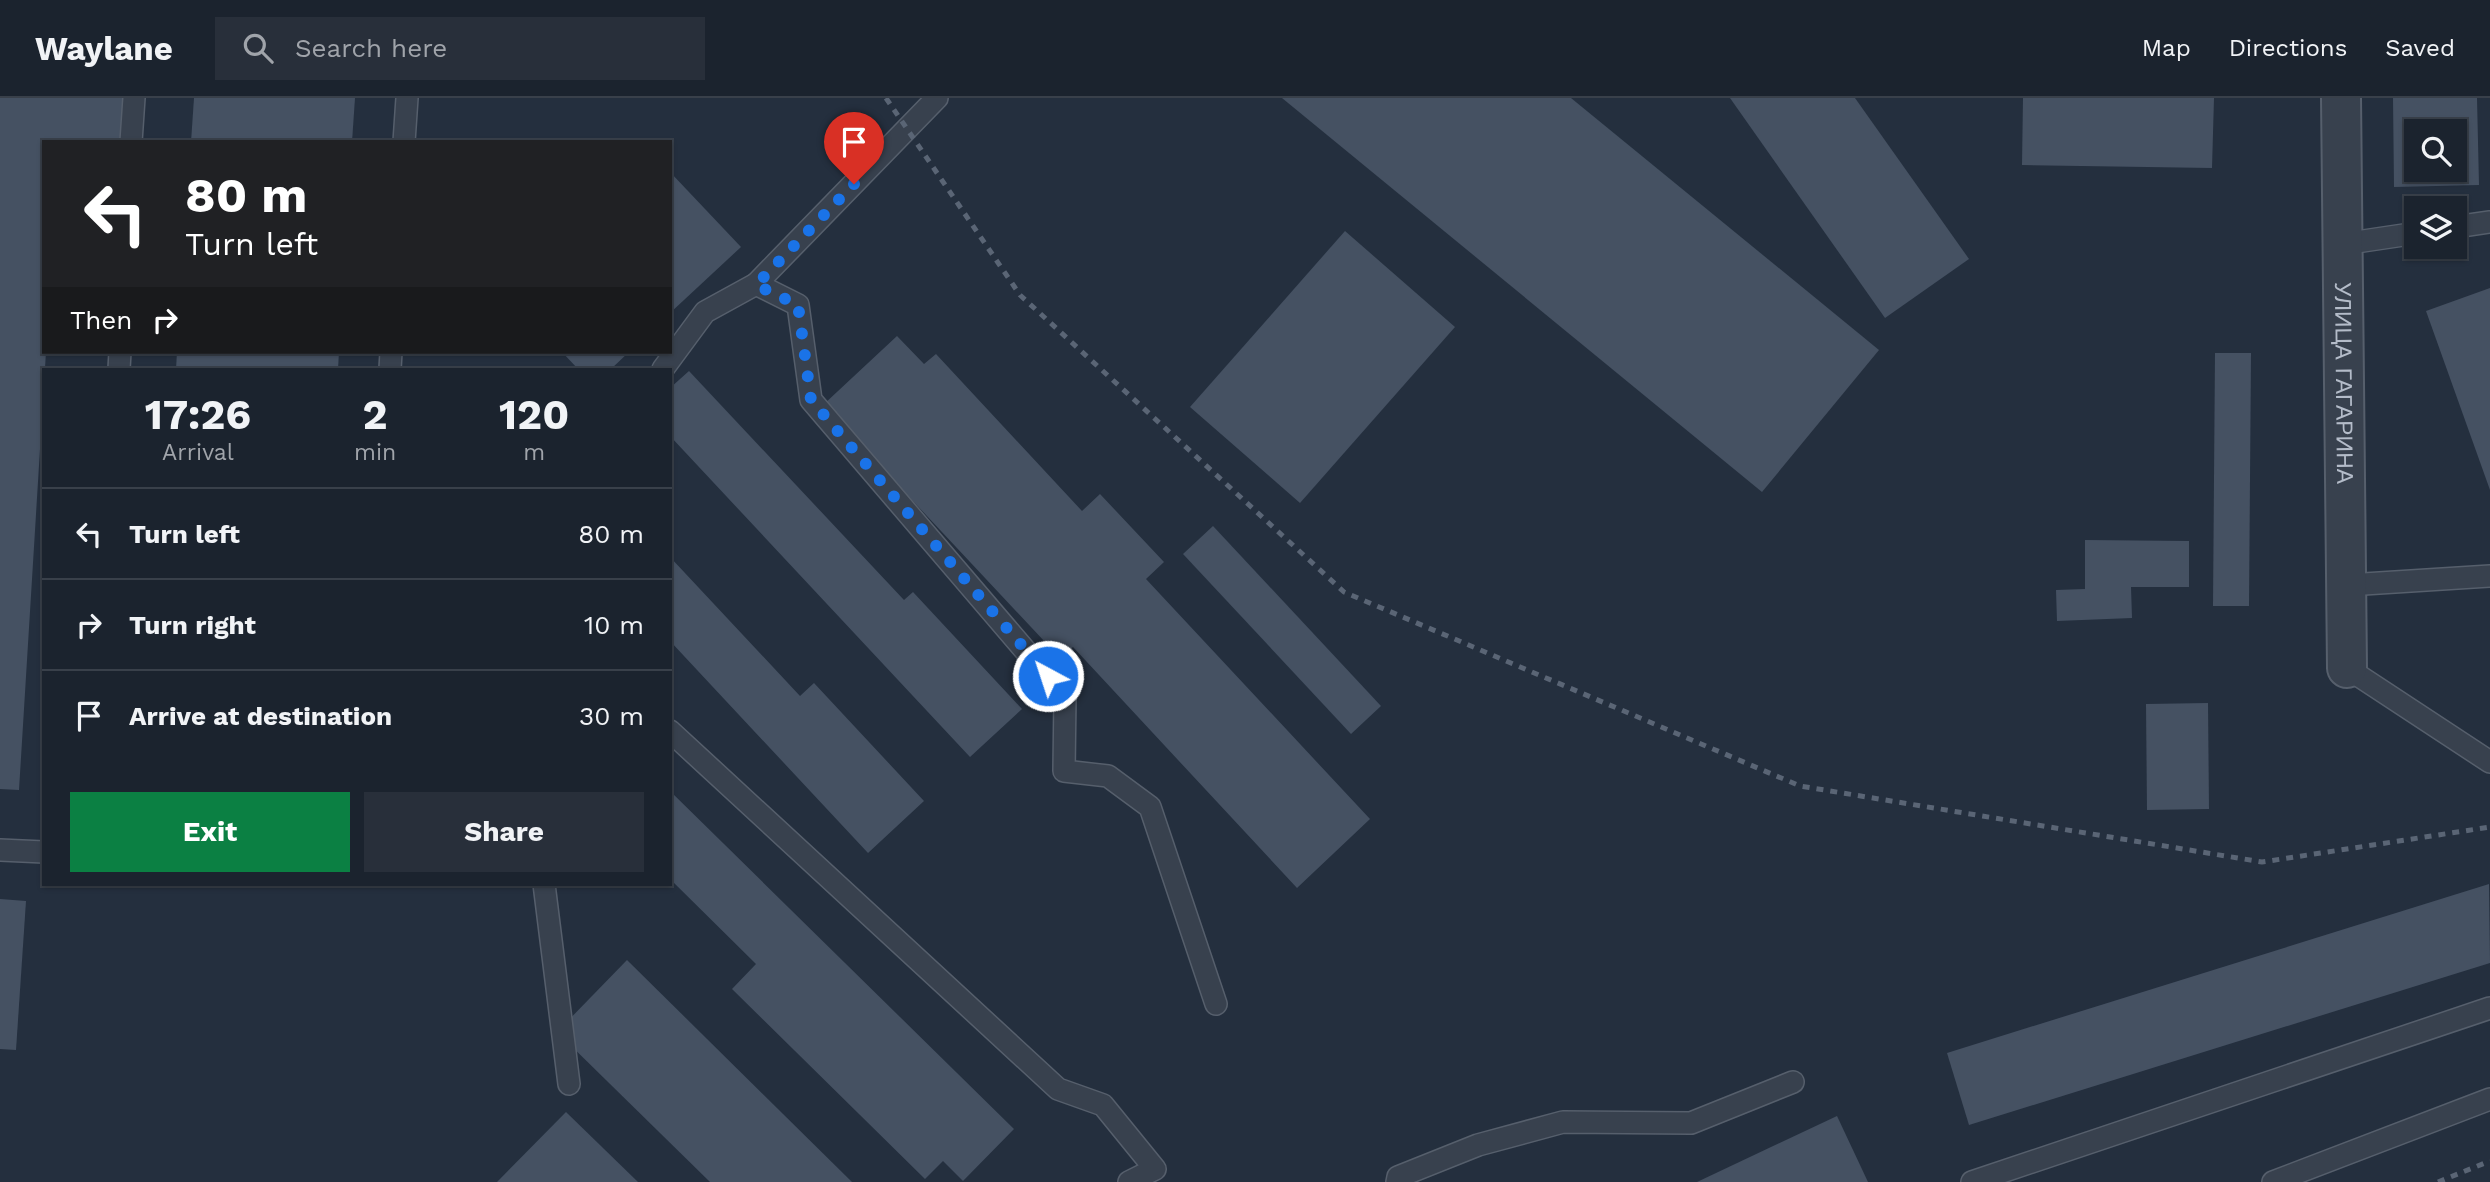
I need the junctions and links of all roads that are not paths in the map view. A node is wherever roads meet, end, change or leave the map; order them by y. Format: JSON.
{"nodes":[{"id":1,"x":134,"y":98,"type":"edge"},
{"id":2,"x":407,"y":98,"type":"edge"},
{"id":3,"x":937,"y":98,"type":"edge"},
{"id":4,"x":2341,"y":98,"type":"edge"},
{"id":5,"x":131,"y":140,"type":"edge"},
{"id":6,"x":404,"y":140,"type":"edge"},
{"id":7,"x":2490,"y":222,"type":"edge"},
{"id":8,"x":2467,"y":226,"type":"edge"},
{"id":9,"x":2404,"y":235,"type":"edge"},
{"id":10,"x":2343,"y":244,"type":"junction"},
{"id":11,"x":756,"y":285,"type":"junction"},
{"id":12,"x":664,"y":368,"type":"edge"},
{"id":13,"x":2490,"y":576,"type":"edge"},
{"id":14,"x":2348,"y":585,"type":"junction"},
{"id":15,"x":2347,"y":668,"type":"joint"},
{"id":16,"x":672,"y":733,"type":"edge"},
{"id":17,"x":2490,"y":762,"type":"edge"},
{"id":18,"x":0,"y":850,"type":"edge"},
{"id":19,"x":42,"y":852,"type":"edge"},
{"id":20,"x":544,"y":886,"type":"edge"},
{"id":21,"x":1216,"y":1004,"type":"dead end"},
{"id":22,"x":2490,"y":1008,"type":"edge"},
{"id":23,"x":1793,"y":1082,"type":"dead end"},
{"id":24,"x":569,"y":1084,"type":"dead end"},
{"id":25,"x":2490,"y":1099,"type":"edge"},
{"id":26,"x":1129,"y":1182,"type":"edge"},
{"id":27,"x":1397,"y":1182,"type":"edge"},
{"id":28,"x":1972,"y":1182,"type":"edge"},
{"id":29,"x":2273,"y":1182,"type":"edge"}],
"edges":[{"from":1,"to":5,"type":"lane"},
{"from":2,"to":6,"type":"lane"},
{"from":3,"to":11,"type":"lane"},
{"from":4,"to":10,"type":"street","name":"УЛИЦА ГАГАРИНА"},
{"from":7,"to":8,"type":"lane"},
{"from":9,"to":10,"type":"lane"},
{"from":10,"to":14,"type":"street","name":"УЛИЦА ГАГАРИНА"},
{"from":11,"to":12,"type":"lane"},
{"from":11,"to":21,"type":"lane"},
{"from":13,"to":14,"type":"lane"},
{"from":14,"to":15,"type":"street","name":"УЛИЦА ГАГАРИНА"},
{"from":15,"to":17,"type":"lane"},
{"from":16,"to":26,"type":"lane"},
{"from":18,"to":19,"type":"lane"},
{"from":20,"to":24,"type":"lane"},
{"from":22,"to":28,"type":"lane"},
{"from":23,"to":27,"type":"lane"},
{"from":25,"to":29,"type":"lane"}]}
